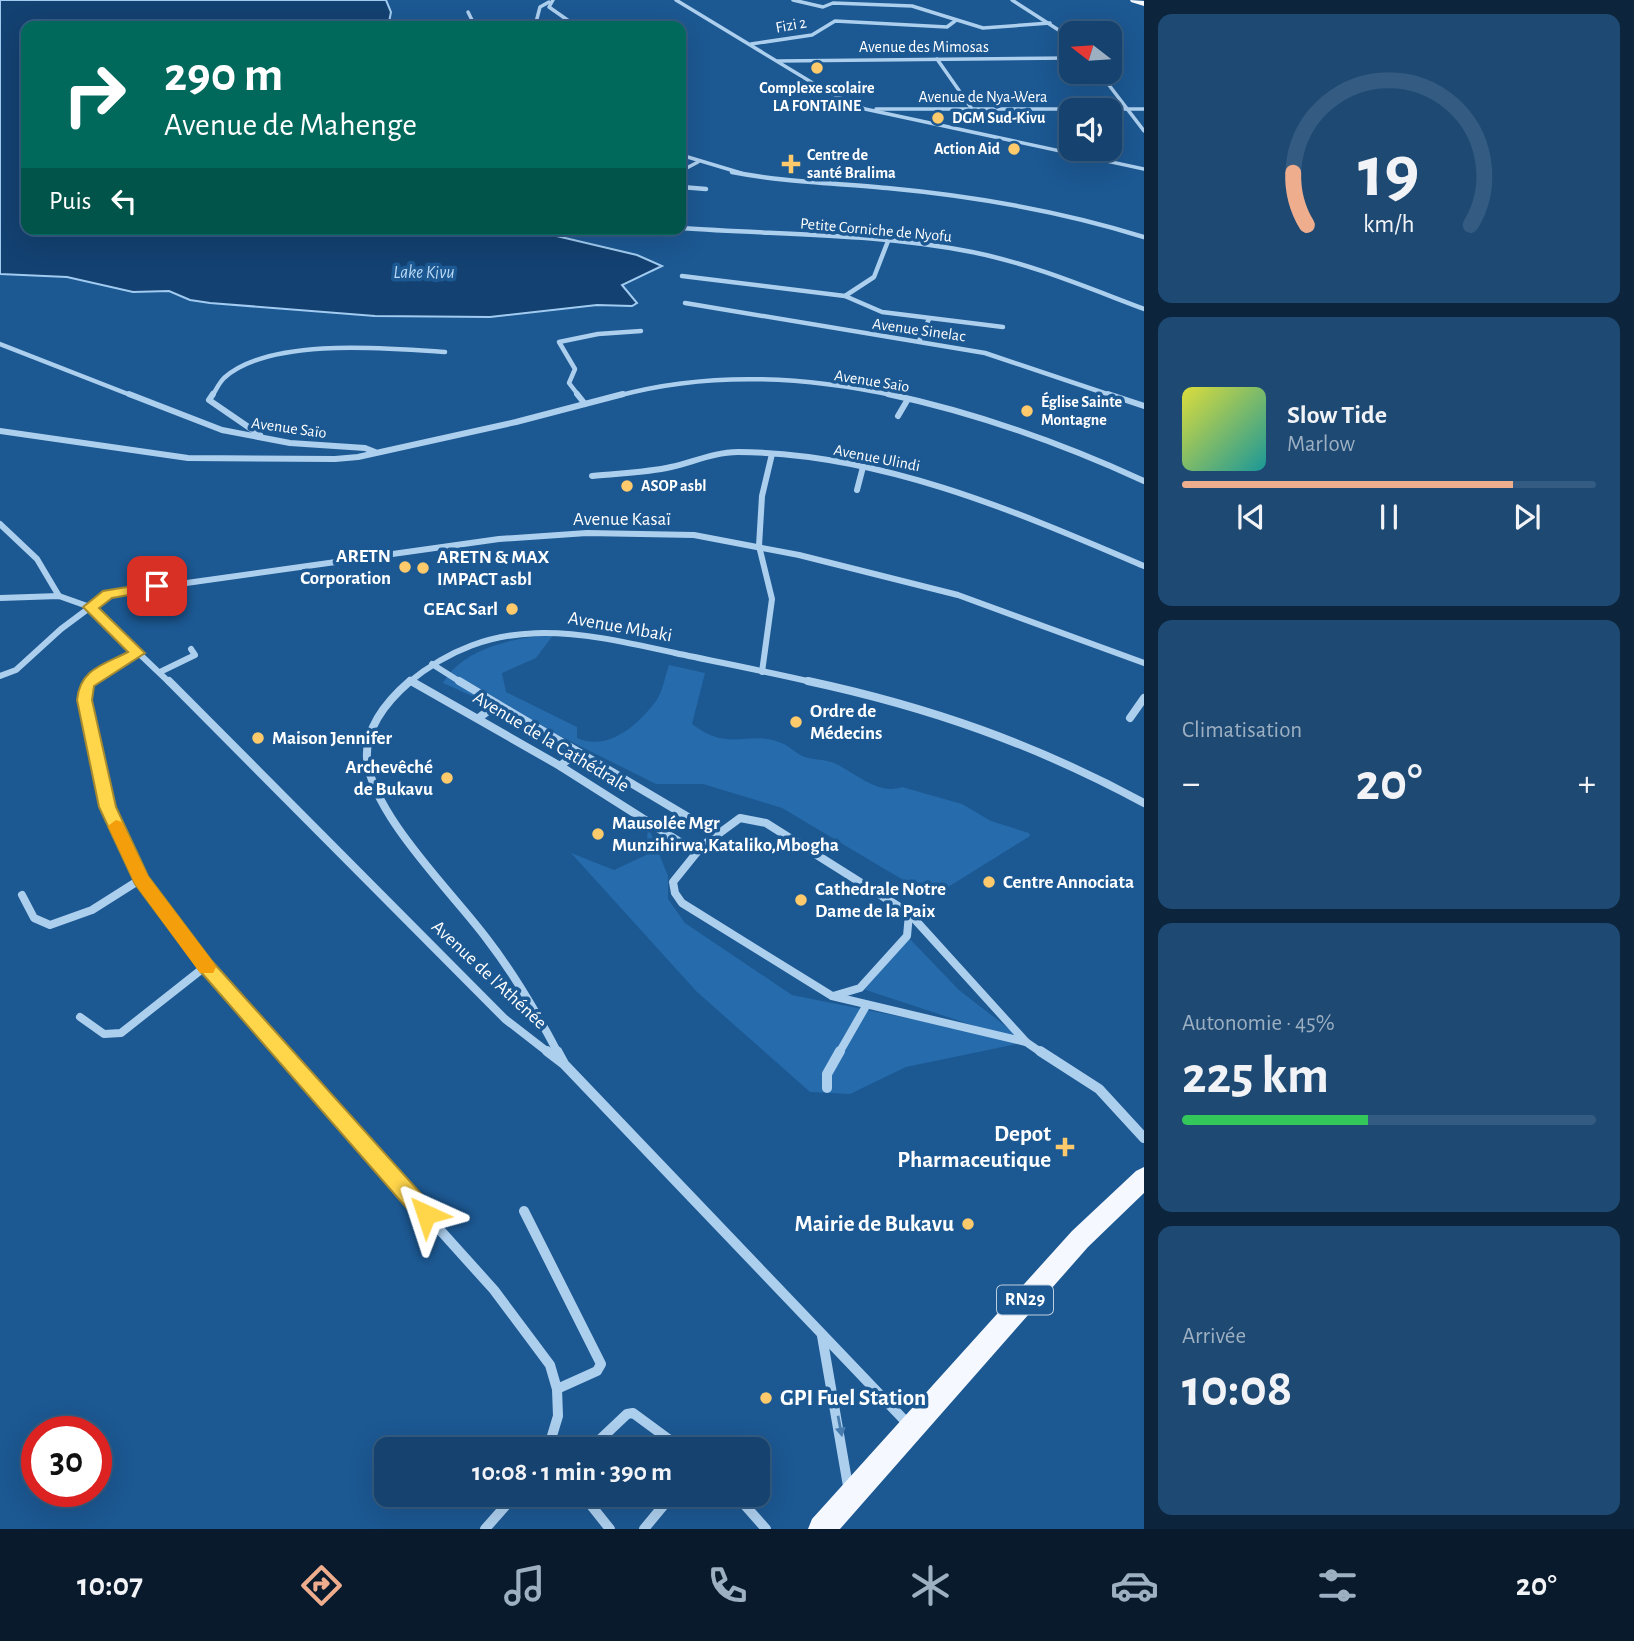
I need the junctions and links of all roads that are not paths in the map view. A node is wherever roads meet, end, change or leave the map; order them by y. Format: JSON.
{"nodes":[{"id":1,"x":537,"y":0,"type":"edge"},
{"id":2,"x":676,"y":0,"type":"edge"},
{"id":3,"x":793,"y":0,"type":"edge"},
{"id":4,"x":839,"y":0,"type":"edge"},
{"id":5,"x":1012,"y":0,"type":"edge"},
{"id":6,"x":1133,"y":0,"type":"edge"},
{"id":7,"x":552,"y":1,"type":"edge"},
{"id":8,"x":833,"y":3,"type":"junction"},
{"id":9,"x":544,"y":4,"type":"junction"},
{"id":10,"x":1144,"y":5,"type":"edge"},
{"id":11,"x":468,"y":12,"type":"dead end"},
{"id":12,"x":472,"y":21,"type":"edge"},
{"id":13,"x":536,"y":21,"type":"edge"},
{"id":14,"x":569,"y":21,"type":"edge"},
{"id":15,"x":955,"y":21,"type":"junction"},
{"id":16,"x":1050,"y":23,"type":"junction"},
{"id":17,"x":1059,"y":29,"type":"edge"},
{"id":18,"x":750,"y":44,"type":"junction"},
{"id":19,"x":1059,"y":58,"type":"edge"},
{"id":20,"x":937,"y":59,"type":"junction"},
{"id":21,"x":777,"y":61,"type":"junction"},
{"id":22,"x":1108,"y":84,"type":"edge"},
{"id":23,"x":972,"y":109,"type":"junction"},
{"id":24,"x":1127,"y":109,"type":"junction"},
{"id":25,"x":1144,"y":109,"type":"edge"},
{"id":26,"x":865,"y":110,"type":"junction"},
{"id":27,"x":1144,"y":131,"type":"edge"},
{"id":28,"x":686,"y":157,"type":"edge"},
{"id":29,"x":698,"y":162,"type":"junction"},
{"id":30,"x":686,"y":168,"type":"edge"},
{"id":31,"x":1144,"y":169,"type":"edge"},
{"id":32,"x":686,"y":187,"type":"edge"},
{"id":33,"x":706,"y":189,"type":"dead end"},
{"id":34,"x":686,"y":228,"type":"edge"},
{"id":35,"x":1144,"y":237,"type":"edge"},
{"id":36,"x":888,"y":241,"type":"junction"},
{"id":37,"x":682,"y":276,"type":"dead end"},
{"id":38,"x":845,"y":296,"type":"junction"},
{"id":39,"x":685,"y":303,"type":"dead end"},
{"id":40,"x":1144,"y":309,"type":"edge"},
{"id":41,"x":929,"y":320,"type":"junction"},
{"id":42,"x":1003,"y":327,"type":"dead end"},
{"id":43,"x":641,"y":331,"type":"dead end"},
{"id":44,"x":919,"y":341,"type":"junction"},
{"id":45,"x":0,"y":344,"type":"edge"},
{"id":46,"x":445,"y":352,"type":"dead end"},
{"id":47,"x":908,"y":399,"type":"junction"},
{"id":48,"x":585,"y":404,"type":"junction"},
{"id":49,"x":1144,"y":405,"type":"edge"},
{"id":50,"x":898,"y":416,"type":"dead end"},
{"id":51,"x":0,"y":431,"type":"edge"},
{"id":52,"x":263,"y":438,"type":"junction"},
{"id":53,"x":376,"y":453,"type":"junction"},
{"id":54,"x":772,"y":454,"type":"junction"},
{"id":55,"x":863,"y":467,"type":"junction"},
{"id":56,"x":592,"y":476,"type":"dead end"},
{"id":57,"x":1144,"y":481,"type":"edge"},
{"id":58,"x":857,"y":490,"type":"dead end"},
{"id":59,"x":0,"y":524,"type":"edge"},
{"id":60,"x":759,"y":546,"type":"junction"},
{"id":61,"x":1144,"y":566,"type":"edge"},
{"id":62,"x":59,"y":596,"type":"junction"},
{"id":63,"x":0,"y":598,"type":"edge"},
{"id":64,"x":90,"y":607,"type":"junction"},
{"id":65,"x":191,"y":649,"type":"dead end"},
{"id":66,"x":137,"y":653,"type":"junction"},
{"id":67,"x":1144,"y":663,"type":"edge"},
{"id":68,"x":432,"y":664,"type":"junction"},
{"id":69,"x":160,"y":672,"type":"junction"},
{"id":70,"x":762,"y":672,"type":"junction"},
{"id":71,"x":0,"y":676,"type":"edge"},
{"id":72,"x":410,"y":680,"type":"junction"},
{"id":73,"x":1144,"y":698,"type":"edge"},
{"id":74,"x":497,"y":704,"type":"junction"},
{"id":75,"x":480,"y":717,"type":"junction"},
{"id":76,"x":1130,"y":719,"type":"dead end"},
{"id":77,"x":576,"y":753,"type":"junction"},
{"id":78,"x":560,"y":766,"type":"junction"},
{"id":79,"x":1144,"y":803,"type":"edge"},
{"id":80,"x":715,"y":833,"type":"junction"},
{"id":81,"x":694,"y":851,"type":"junction"},
{"id":82,"x":141,"y":880,"type":"junction"},
{"id":83,"x":22,"y":895,"type":"dead end"},
{"id":84,"x":909,"y":913,"type":"junction"},
{"id":85,"x":206,"y":966,"type":"junction"},
{"id":86,"x":832,"y":996,"type":"junction"},
{"id":87,"x":866,"y":1006,"type":"junction"},
{"id":88,"x":80,"y":1017,"type":"dead end"},
{"id":89,"x":1026,"y":1042,"type":"junction"},
{"id":90,"x":564,"y":1065,"type":"junction"},
{"id":91,"x":827,"y":1088,"type":"dead end"},
{"id":92,"x":1144,"y":1138,"type":"edge"},
{"id":93,"x":1144,"y":1178,"type":"edge"},
{"id":94,"x":524,"y":1211,"type":"dead end"},
{"id":95,"x":822,"y":1335,"type":"junction"},
{"id":96,"x":557,"y":1389,"type":"junction"},
{"id":97,"x":911,"y":1427,"type":"junction"},
{"id":98,"x":552,"y":1437,"type":"edge"},
{"id":99,"x":603,"y":1437,"type":"edge"},
{"id":100,"x":666,"y":1437,"type":"edge"},
{"id":101,"x":850,"y":1498,"type":"junction"},
{"id":102,"x":504,"y":1507,"type":"edge"},
{"id":103,"x":592,"y":1507,"type":"edge"},
{"id":104,"x":663,"y":1507,"type":"edge"},
{"id":105,"x":747,"y":1507,"type":"edge"},
{"id":106,"x":485,"y":1529,"type":"edge"},
{"id":107,"x":610,"y":1529,"type":"edge"},
{"id":108,"x":645,"y":1529,"type":"edge"},
{"id":109,"x":766,"y":1529,"type":"edge"},
{"id":110,"x":822,"y":1529,"type":"edge"}],
"edges":[{"from":1,"to":9,"type":"street"},
{"from":2,"to":18,"type":"street"},
{"from":3,"to":8,"type":"street","name":"Fizi 2"},
{"from":4,"to":8,"type":"street"},
{"from":5,"to":16,"type":"street"},
{"from":6,"to":10,"type":"main road"},
{"from":7,"to":9,"type":"street"},
{"from":7,"to":14,"type":"street"},
{"from":8,"to":15,"type":"street","name":"Fizi 2"},
{"from":9,"to":13,"type":"street"},
{"from":11,"to":12,"type":"street"},
{"from":15,"to":16,"type":"street","name":"Fizi 2"},
{"from":15,"to":18,"type":"street","name":"Fizi 2"},
{"from":16,"to":17,"type":"street"},
{"from":18,"to":21,"type":"street"},
{"from":19,"to":20,"type":"street","name":"Avenue des Mimosas"},
{"from":20,"to":21,"type":"street","name":"Avenue des Mimosas"},
{"from":20,"to":23,"type":"street"},
{"from":21,"to":26,"type":"street"},
{"from":22,"to":24,"type":"street"},
{"from":23,"to":24,"type":"street","name":"Avenue de Nya-Wera"},
{"from":23,"to":26,"type":"street","name":"Avenue de Nya-Wera"},
{"from":24,"to":25,"type":"street","name":"Avenue de Nya-Wera"},
{"from":24,"to":27,"type":"street"},
{"from":26,"to":31,"type":"street"},
{"from":28,"to":29,"type":"street"},
{"from":29,"to":30,"type":"street"},
{"from":29,"to":35,"type":"street"},
{"from":32,"to":33,"type":"street"},
{"from":34,"to":36,"type":"street","name":"Petite Corniche de Nyofu"},
{"from":36,"to":38,"type":"street"},
{"from":36,"to":40,"type":"street","name":"Petite Corniche de Nyofu"},
{"from":37,"to":38,"type":"street"},
{"from":38,"to":41,"type":"street"},
{"from":39,"to":44,"type":"street","name":"Avenue Sinelac"},
{"from":41,"to":42,"type":"street"},
{"from":41,"to":44,"type":"street"},
{"from":43,"to":48,"type":"street"},
{"from":44,"to":49,"type":"street","name":"Avenue Sinelac"},
{"from":45,"to":52,"type":"street","name":"Avenue Saïo"},
{"from":46,"to":52,"type":"street"},
{"from":47,"to":48,"type":"street","name":"Avenue Saïo"},
{"from":47,"to":50,"type":"street"},
{"from":47,"to":57,"type":"street","name":"Avenue Saïo"},
{"from":48,"to":53,"type":"street","name":"Avenue Saïo"},
{"from":51,"to":53,"type":"street"},
{"from":52,"to":53,"type":"street","name":"Avenue Saïo"},
{"from":54,"to":55,"type":"street","name":"Avenue Ulindi"},
{"from":54,"to":56,"type":"street","name":"Avenue Ulindi"},
{"from":54,"to":60,"type":"street"},
{"from":55,"to":58,"type":"street"},
{"from":55,"to":61,"type":"street","name":"Avenue Ulindi"},
{"from":59,"to":62,"type":"street"},
{"from":60,"to":64,"type":"street","name":"Avenue Kasaï"},
{"from":60,"to":67,"type":"street","name":"Avenue Kasaï"},
{"from":60,"to":70,"type":"street"},
{"from":62,"to":63,"type":"street"},
{"from":62,"to":64,"type":"street","name":"Avenue de l'Athénée"},
{"from":64,"to":66,"type":"street","name":"Avenue de l'Athénée"},
{"from":64,"to":71,"type":"street","name":"Avenue Kasaï"},
{"from":65,"to":69,"type":"street"},
{"from":66,"to":69,"type":"street","name":"Avenue de l'Athénée"},
{"from":66,"to":82,"type":"street"},
{"from":68,"to":70,"type":"street","name":"Avenue Mbaki"},
{"from":68,"to":72,"type":"street","name":"Avenue Mbaki"},
{"from":68,"to":74,"type":"street"},
{"from":69,"to":90,"type":"street","name":"Avenue de l'Athénée"},
{"from":70,"to":79,"type":"street","name":"Avenue Mbaki"},
{"from":72,"to":75,"type":"street","name":"Avenue de la Cathédrale"},
{"from":72,"to":90,"type":"street","name":"Avenue Mbaki"},
{"from":73,"to":76,"type":"street"},
{"from":74,"to":75,"type":"street"},
{"from":74,"to":77,"type":"street"},
{"from":75,"to":78,"type":"street","name":"Avenue de la Cathédrale"},
{"from":77,"to":78,"type":"street"},
{"from":77,"to":80,"type":"street"},
{"from":78,"to":81,"type":"street","name":"Avenue de la Cathédrale"},
{"from":80,"to":81,"type":"street"},
{"from":80,"to":84,"type":"street"},
{"from":81,"to":86,"type":"street"},
{"from":82,"to":83,"type":"street"},
{"from":82,"to":85,"type":"street"},
{"from":84,"to":86,"type":"street"},
{"from":84,"to":89,"type":"street"},
{"from":85,"to":88,"type":"street"},
{"from":85,"to":96,"type":"street"},
{"from":86,"to":87,"type":"street"},
{"from":87,"to":89,"type":"street"},
{"from":87,"to":91,"type":"street"},
{"from":89,"to":92,"type":"street"},
{"from":90,"to":95,"type":"street","name":"Avenue de l'Athénée"},
{"from":93,"to":97,"type":"main road","number":"RN29"},
{"from":94,"to":96,"type":"street"},
{"from":95,"to":97,"type":"street","name":"Avenue de l'Athénée"},
{"from":95,"to":101,"type":"street","one_way":true},
{"from":96,"to":98,"type":"street"},
{"from":97,"to":101,"type":"main road","number":"RN29"},
{"from":99,"to":100,"type":"street"},
{"from":101,"to":110,"type":"main road","number":"RN29"},
{"from":102,"to":106,"type":"street"},
{"from":103,"to":107,"type":"street"},
{"from":104,"to":108,"type":"street"},
{"from":105,"to":109,"type":"street"}]}
